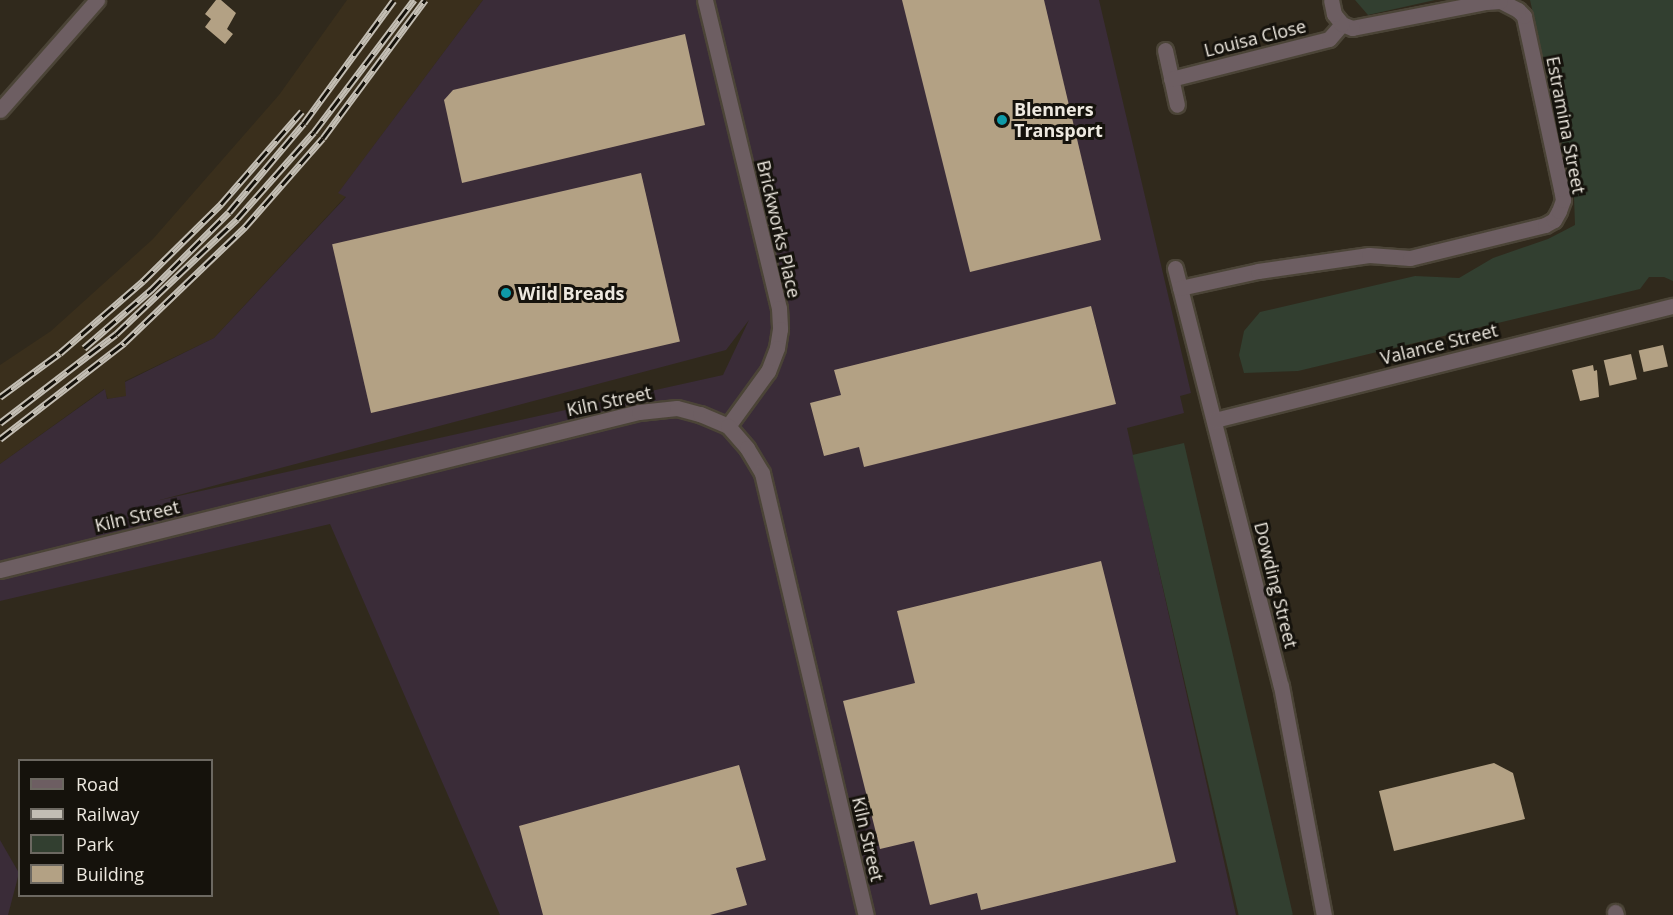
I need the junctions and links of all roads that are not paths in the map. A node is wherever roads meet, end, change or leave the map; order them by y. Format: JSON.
{"nodes":[{"id":1,"x":97,"y":0,"type":"edge"},
{"id":2,"x":693,"y":0,"type":"edge"},
{"id":3,"x":705,"y":0,"type":"edge"},
{"id":4,"x":1331,"y":0,"type":"edge"},
{"id":5,"x":1342,"y":24,"type":"junction"},
{"id":6,"x":712,"y":28,"type":"junction"},
{"id":7,"x":1165,"y":50,"type":"dead end"},
{"id":8,"x":1172,"y":79,"type":"junction"},
{"id":9,"x":1177,"y":105,"type":"dead end"},
{"id":10,"x":0,"y":110,"type":"edge"},
{"id":11,"x":1175,"y":268,"type":"dead end"},
{"id":12,"x":1180,"y":288,"type":"junction"},
{"id":13,"x":1673,"y":306,"type":"edge"},
{"id":14,"x":1215,"y":420,"type":"junction"},
{"id":15,"x":728,"y":426,"type":"junction"},
{"id":16,"x":0,"y":570,"type":"edge"},
{"id":17,"x":866,"y":915,"type":"edge"},
{"id":18,"x":1324,"y":915,"type":"edge"}],
"edges":[{"from":1,"to":10,"type":"street"},
{"from":2,"to":6,"type":"street","name":"Brickworks Place"},
{"from":3,"to":6,"type":"street","name":"Brickworks Place"},
{"from":4,"to":5,"type":"street"},
{"from":5,"to":8,"type":"street","name":"Louisa Close"},
{"from":5,"to":12,"type":"street","name":"Estramina Street"},
{"from":6,"to":15,"type":"street","name":"Brickworks Place"},
{"from":7,"to":8,"type":"street"},
{"from":8,"to":9,"type":"street"},
{"from":11,"to":12,"type":"street","name":"Dowding Street"},
{"from":12,"to":14,"type":"street","name":"Dowding Street"},
{"from":13,"to":14,"type":"street","name":"Valance Street"},
{"from":14,"to":18,"type":"street","name":"Dowding Street"},
{"from":15,"to":16,"type":"street","name":"Kiln Street"},
{"from":15,"to":17,"type":"street","name":"Kiln Street"}]}
